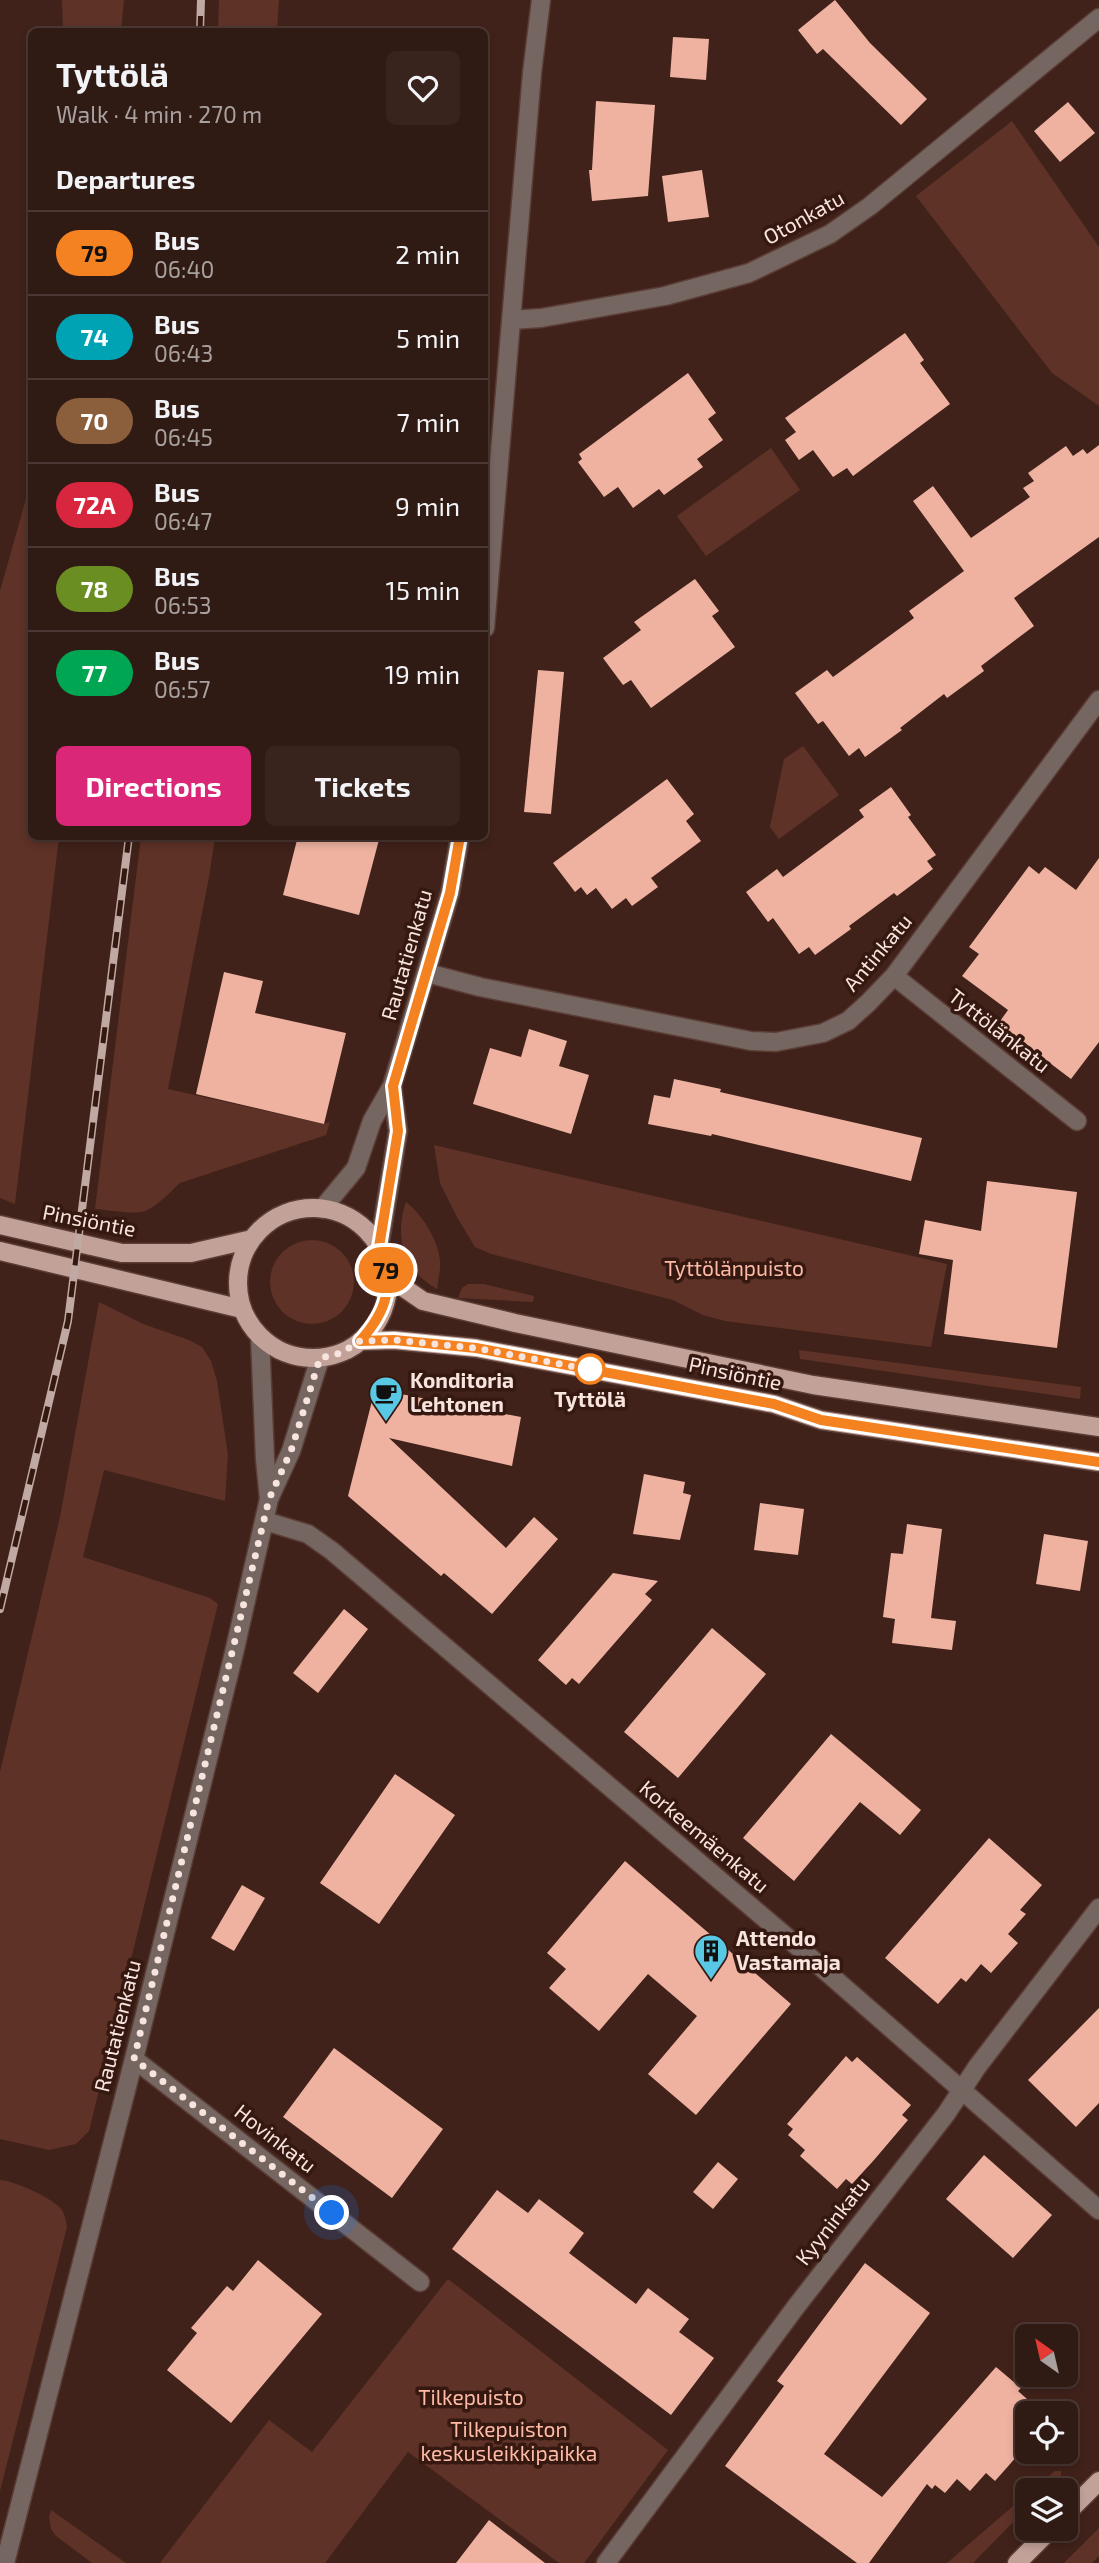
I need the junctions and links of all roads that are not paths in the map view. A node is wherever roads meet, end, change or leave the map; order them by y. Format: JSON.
{"nodes":[{"id":1,"x":541,"y":0,"type":"edge"},
{"id":2,"x":1099,"y":18,"type":"edge"},
{"id":3,"x":510,"y":320,"type":"junction"},
{"id":4,"x":488,"y":591,"type":"edge"},
{"id":5,"x":1099,"y":700,"type":"edge"},
{"id":6,"x":459,"y":840,"type":"edge"},
{"id":7,"x":427,"y":973,"type":"junction"},
{"id":8,"x":894,"y":976,"type":"junction"},
{"id":9,"x":393,"y":1086,"type":"junction"},
{"id":10,"x":1077,"y":1121,"type":"dead end"},
{"id":11,"x":322,"y":1209,"type":"junction"},
{"id":12,"x":0,"y":1225,"type":"edge"},
{"id":13,"x":252,"y":1239,"type":"junction"},
{"id":14,"x":379,"y":1247,"type":"junction"},
{"id":15,"x":0,"y":1251,"type":"edge"},
{"id":16,"x":386,"y":1265,"type":"junction"},
{"id":17,"x":242,"y":1309,"type":"junction"},
{"id":18,"x":260,"y":1337,"type":"junction"},
{"id":19,"x":360,"y":1341,"type":"junction"},
{"id":20,"x":320,"y":1358,"type":"junction"},
{"id":21,"x":1099,"y":1427,"type":"edge"},
{"id":22,"x":1099,"y":1462,"type":"edge"},
{"id":23,"x":269,"y":1499,"type":"junction"},
{"id":24,"x":265,"y":1521,"type":"junction"},
{"id":25,"x":1099,"y":1908,"type":"edge"},
{"id":26,"x":134,"y":2059,"type":"junction"},
{"id":27,"x":961,"y":2091,"type":"junction"},
{"id":28,"x":1099,"y":2210,"type":"edge"},
{"id":29,"x":420,"y":2282,"type":"dead end"},
{"id":30,"x":1099,"y":2481,"type":"edge"},
{"id":31,"x":1078,"y":2502,"type":"edge"},
{"id":32,"x":1040,"y":2541,"type":"edge"},
{"id":33,"x":5,"y":2563,"type":"edge"},
{"id":34,"x":606,"y":2563,"type":"edge"},
{"id":35,"x":1017,"y":2563,"type":"edge"}],
"edges":[{"from":1,"to":3,"type":"street"},
{"from":2,"to":3,"type":"street","name":"Otonkatu"},
{"from":3,"to":4,"type":"street"},
{"from":5,"to":8,"type":"street","name":"Antinkatu"},
{"from":6,"to":7,"type":"street","name":"Rautatienkatu"},
{"from":7,"to":8,"type":"street","name":"Antinkatu"},
{"from":7,"to":9,"type":"street","name":"Rautatienkatu"},
{"from":8,"to":10,"type":"street","name":"Tyttölänkatu"},
{"from":9,"to":11,"type":"street","name":"Rautatienkatu"},
{"from":9,"to":14,"type":"street","name":"Rautatienkatu"},
{"from":11,"to":13,"type":"main road"},
{"from":11,"to":14,"type":"main road"},
{"from":12,"to":13,"type":"main road","name":"Pinsiöntie"},
{"from":13,"to":17,"type":"main road"},
{"from":14,"to":16,"type":"main road"},
{"from":15,"to":17,"type":"main road"},
{"from":16,"to":19,"type":"main road"},
{"from":16,"to":21,"type":"main road","name":"Pinsiöntie"},
{"from":17,"to":18,"type":"main road"},
{"from":18,"to":20,"type":"main road"},
{"from":18,"to":23,"type":"street","name":"Rautatienkatu"},
{"from":19,"to":20,"type":"main road"},
{"from":19,"to":22,"type":"main road","name":"Pinsiöntie"},
{"from":20,"to":23,"type":"street","name":"Rautatienkatu"},
{"from":23,"to":24,"type":"street","name":"Rautatienkatu"},
{"from":24,"to":26,"type":"street","name":"Rautatienkatu"},
{"from":24,"to":27,"type":"street","name":"Korkeemäenkatu"},
{"from":25,"to":27,"type":"street","name":"Kyyninkatu"},
{"from":26,"to":29,"type":"street","name":"Hovinkatu"},
{"from":26,"to":33,"type":"street","name":"Rautatienkatu"},
{"from":27,"to":28,"type":"street","name":"Korkeemäenkatu"},
{"from":27,"to":34,"type":"street","name":"Kyyninkatu"},
{"from":30,"to":31,"type":"main road"},
{"from":32,"to":35,"type":"main road"}]}
